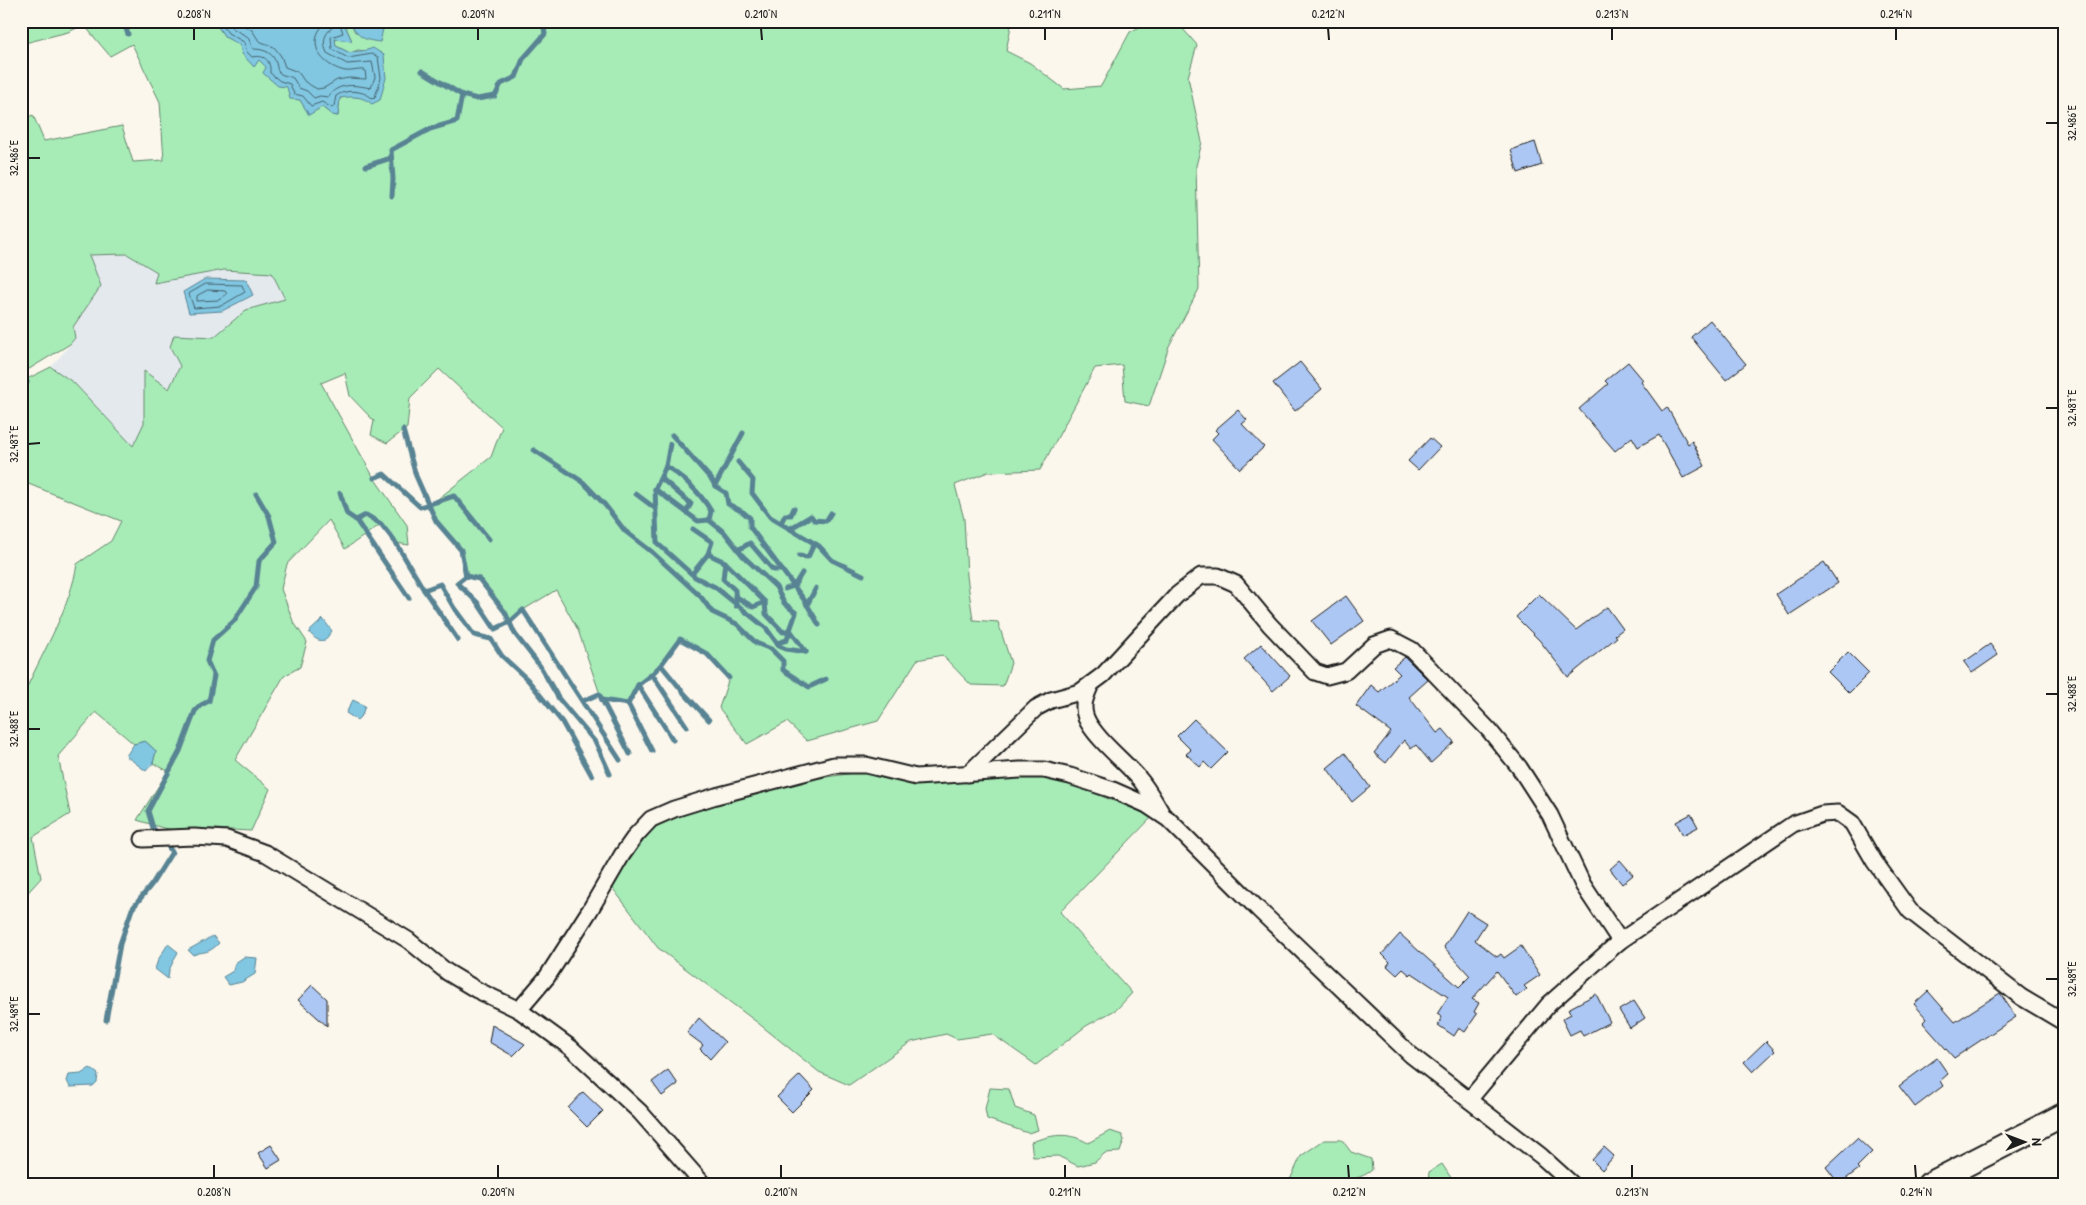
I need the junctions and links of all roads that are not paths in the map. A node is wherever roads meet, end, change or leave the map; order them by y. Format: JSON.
{"nodes":[{"id":1,"x":1091,"y":684,"type":"junction"},
{"id":2,"x":968,"y":774,"type":"junction"},
{"id":3,"x":1162,"y":815,"type":"junction"},
{"id":4,"x":143,"y":839,"type":"dead end"},
{"id":5,"x":1620,"y":941,"type":"junction"},
{"id":6,"x":519,"y":1010,"type":"junction"},
{"id":7,"x":2065,"y":1023,"type":"edge"},
{"id":8,"x":1469,"y":1100,"type":"junction"},
{"id":9,"x":2065,"y":1114,"type":"edge"},
{"id":10,"x":702,"y":1184,"type":"edge"},
{"id":11,"x":1572,"y":1184,"type":"edge"},
{"id":12,"x":1928,"y":1184,"type":"edge"}],
"edges":[{"from":1,"to":2,"type":"street"},
{"from":1,"to":3,"type":"street"},
{"from":1,"to":5,"type":"street"},
{"from":2,"to":3,"type":"street"},
{"from":2,"to":6,"type":"street"},
{"from":3,"to":8,"type":"street"},
{"from":4,"to":6,"type":"street"},
{"from":5,"to":7,"type":"street"},
{"from":5,"to":8,"type":"street"},
{"from":6,"to":10,"type":"street"},
{"from":8,"to":11,"type":"street"},
{"from":9,"to":12,"type":"street"}]}
